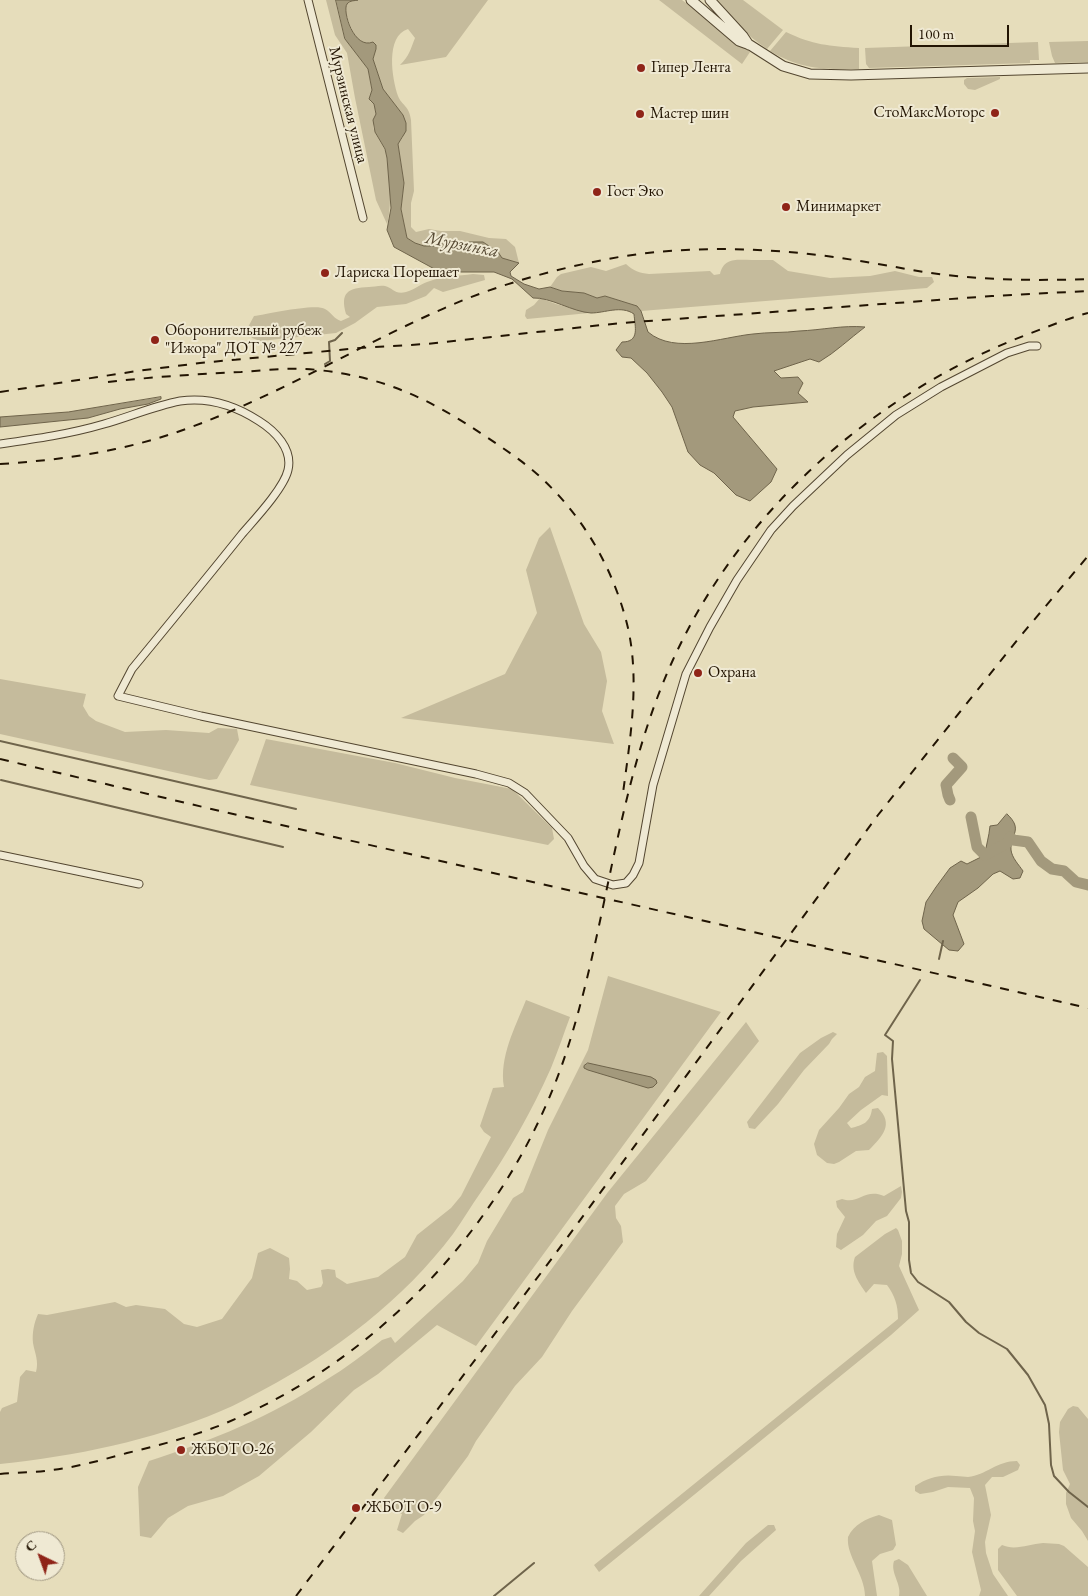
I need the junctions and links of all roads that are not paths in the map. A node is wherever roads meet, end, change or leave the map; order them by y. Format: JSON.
{"nodes":[{"id":1,"x":308,"y":0,"type":"edge"},
{"id":2,"x":691,"y":0,"type":"edge"},
{"id":3,"x":710,"y":0,"type":"edge"},
{"id":4,"x":750,"y":45,"type":"junction"},
{"id":5,"x":1088,"y":68,"type":"edge"},
{"id":6,"x":362,"y":218,"type":"dead end"},
{"id":7,"x":1037,"y":346,"type":"dead end"},
{"id":8,"x":0,"y":444,"type":"edge"},
{"id":9,"x":0,"y":855,"type":"edge"},
{"id":10,"x":139,"y":884,"type":"dead end"}],
"edges":[{"from":1,"to":6,"type":"street","name":"Мурзинская улица"},
{"from":2,"to":4,"type":"street"},
{"from":3,"to":4,"type":"street"},
{"from":4,"to":5,"type":"street"},
{"from":7,"to":8,"type":"street"},
{"from":9,"to":10,"type":"street"}]}
